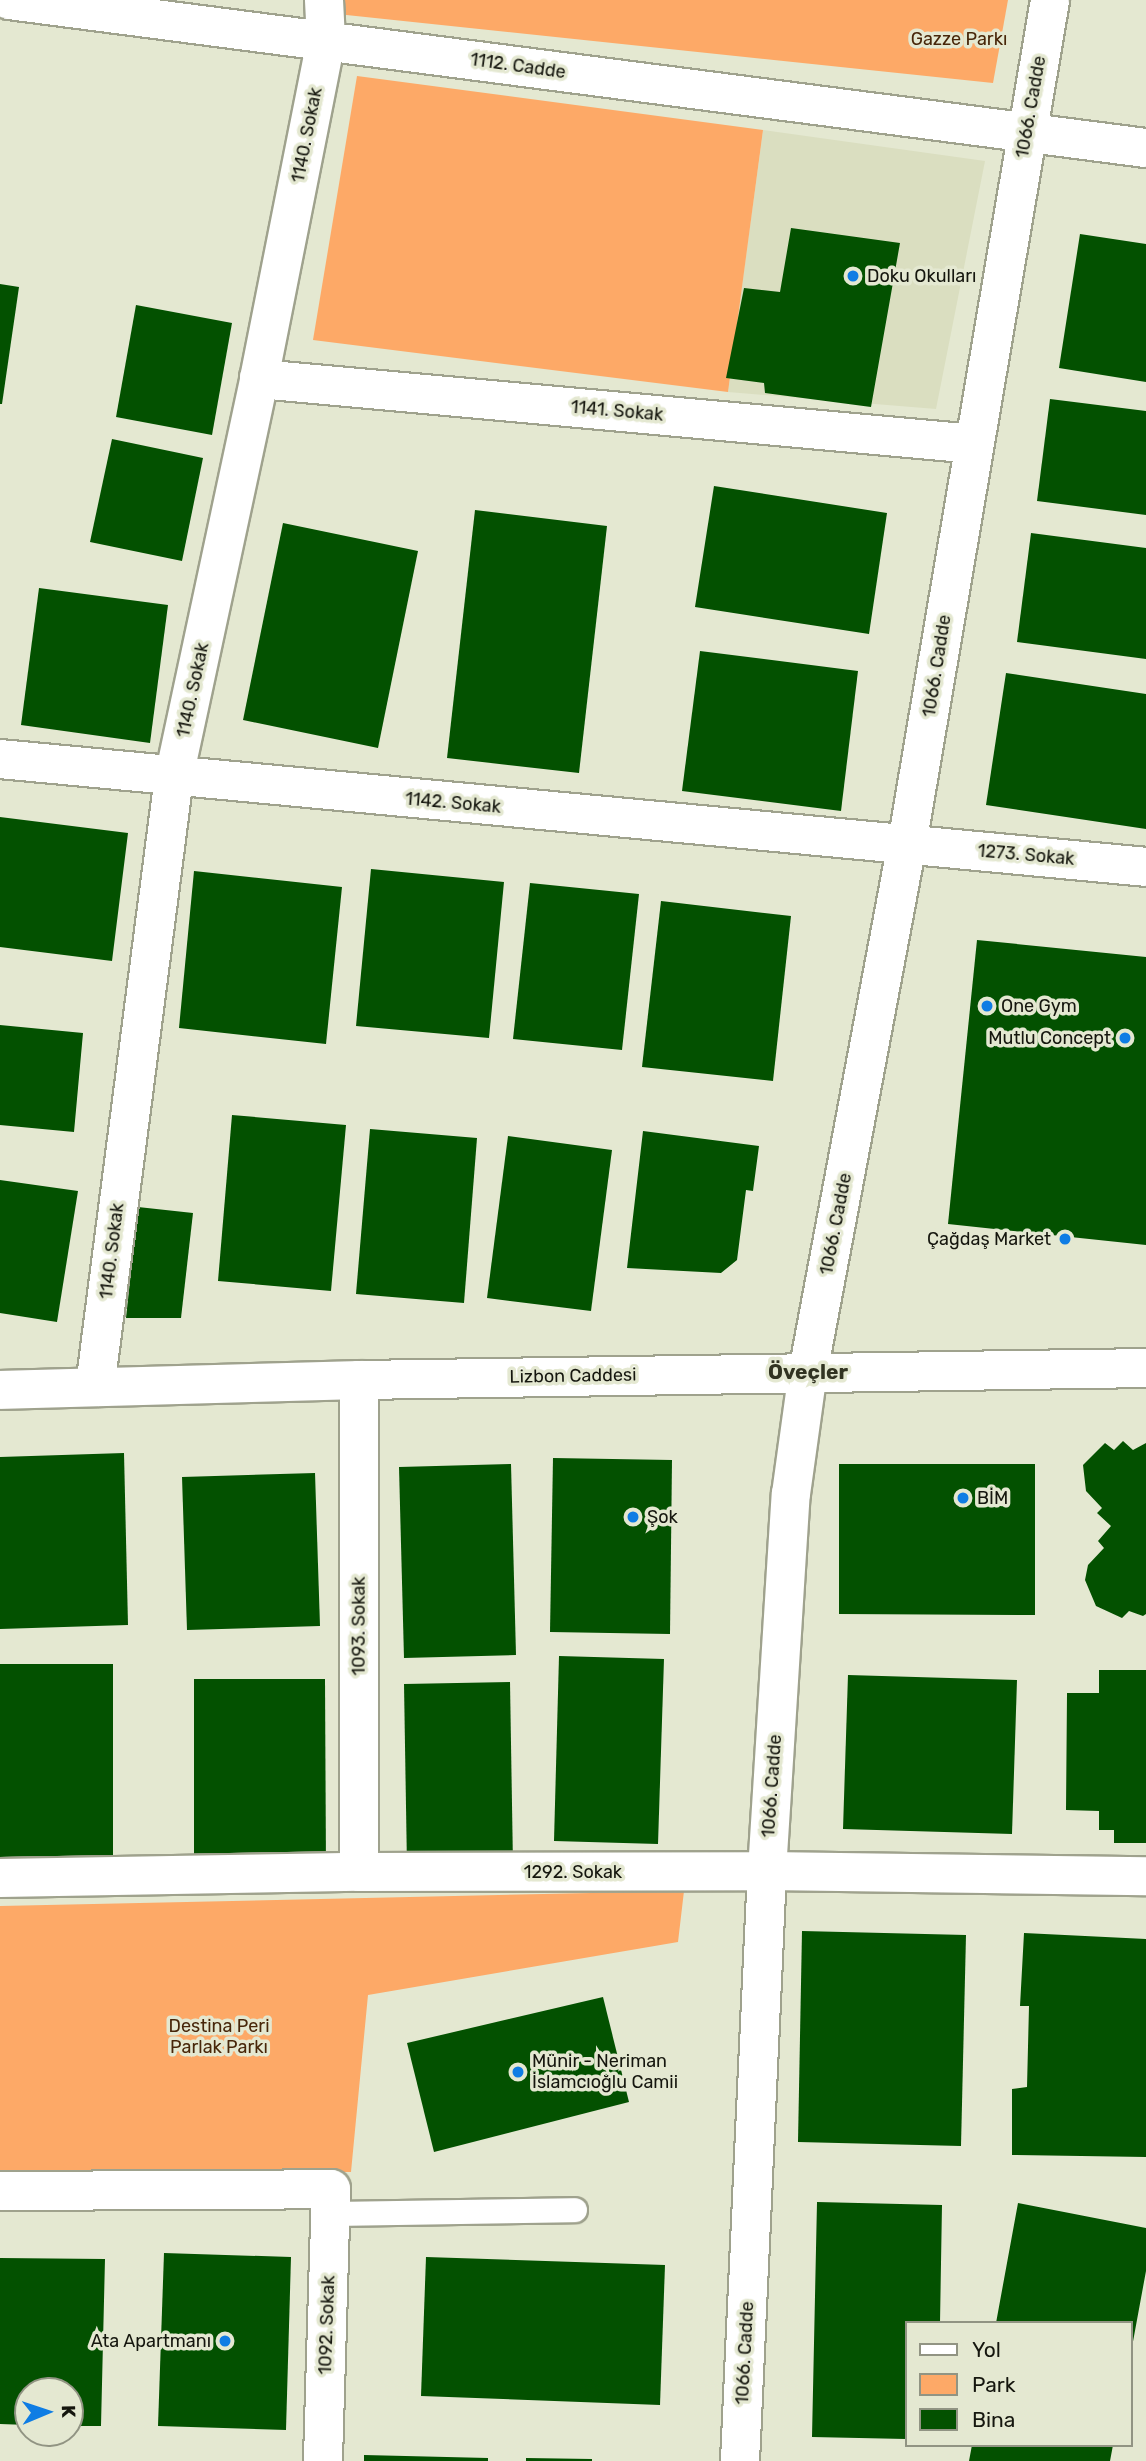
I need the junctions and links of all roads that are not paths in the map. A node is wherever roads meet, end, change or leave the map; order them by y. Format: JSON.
{"nodes":[{"id":1,"x":9,"y":0,"type":"edge"},
{"id":2,"x":324,"y":0,"type":"edge"},
{"id":3,"x":1050,"y":0,"type":"edge"},
{"id":4,"x":326,"y":40,"type":"junction"},
{"id":5,"x":1027,"y":134,"type":"junction"},
{"id":6,"x":1146,"y":148,"type":"edge"},
{"id":7,"x":259,"y":379,"type":"junction"},
{"id":8,"x":974,"y":444,"type":"junction"},
{"id":9,"x":0,"y":759,"type":"edge"},
{"id":10,"x":174,"y":777,"type":"junction"},
{"id":11,"x":907,"y":844,"type":"junction"},
{"id":12,"x":1146,"y":866,"type":"edge"},
{"id":13,"x":1146,"y":1368,"type":"edge"},
{"id":14,"x":808,"y":1372,"type":"junction"},
{"id":15,"x":359,"y":1380,"type":"junction"},
{"id":16,"x":95,"y":1387,"type":"junction"},
{"id":17,"x":0,"y":1391,"type":"edge"},
{"id":18,"x":767,"y":1871,"type":"junction"},
{"id":19,"x":359,"y":1872,"type":"junction"},
{"id":20,"x":1146,"y":1876,"type":"edge"},
{"id":21,"x":0,"y":1878,"type":"edge"},
{"id":22,"x":0,"y":2191,"type":"edge"},
{"id":23,"x":330,"y":2201,"type":"junction"},
{"id":24,"x":575,"y":2210,"type":"dead end"},
{"id":25,"x":323,"y":2461,"type":"edge"},
{"id":26,"x":740,"y":2461,"type":"edge"}],
"edges":[{"from":1,"to":4,"type":"street","name":"1112. Cadde"},
{"from":2,"to":4,"type":"street","name":"1140. Sokak"},
{"from":3,"to":5,"type":"street","name":"1066. Cadde"},
{"from":4,"to":5,"type":"street","name":"1112. Cadde"},
{"from":4,"to":7,"type":"street","name":"1140. Sokak"},
{"from":5,"to":6,"type":"street","name":"1112. Cadde"},
{"from":5,"to":8,"type":"street","name":"1066. Cadde"},
{"from":7,"to":8,"type":"street","name":"1141. Sokak"},
{"from":7,"to":10,"type":"street","name":"1140. Sokak"},
{"from":8,"to":11,"type":"street","name":"1066. Cadde"},
{"from":9,"to":10,"type":"street","name":"1142. Sokak"},
{"from":10,"to":11,"type":"street","name":"1142. Sokak"},
{"from":10,"to":16,"type":"street","name":"1140. Sokak"},
{"from":11,"to":12,"type":"street","name":"1273. Sokak"},
{"from":11,"to":14,"type":"street","name":"1066. Cadde"},
{"from":13,"to":14,"type":"street","name":"Lizbon Caddesi"},
{"from":14,"to":15,"type":"street","name":"Lizbon Caddesi"},
{"from":14,"to":18,"type":"street","name":"1066. Cadde"},
{"from":15,"to":16,"type":"street","name":"Lizbon Caddesi"},
{"from":15,"to":19,"type":"street","name":"1093. Sokak"},
{"from":16,"to":17,"type":"street","name":"Lizbon Caddesi"},
{"from":18,"to":19,"type":"street","name":"1292. Sokak"},
{"from":18,"to":20,"type":"street","name":"1292. Sokak"},
{"from":18,"to":26,"type":"street","name":"1066. Cadde"},
{"from":19,"to":21,"type":"street","name":"1292. Sokak"},
{"from":22,"to":23,"type":"street"},
{"from":23,"to":24,"type":"lane"},
{"from":23,"to":25,"type":"street","name":"1092. Sokak"}]}
